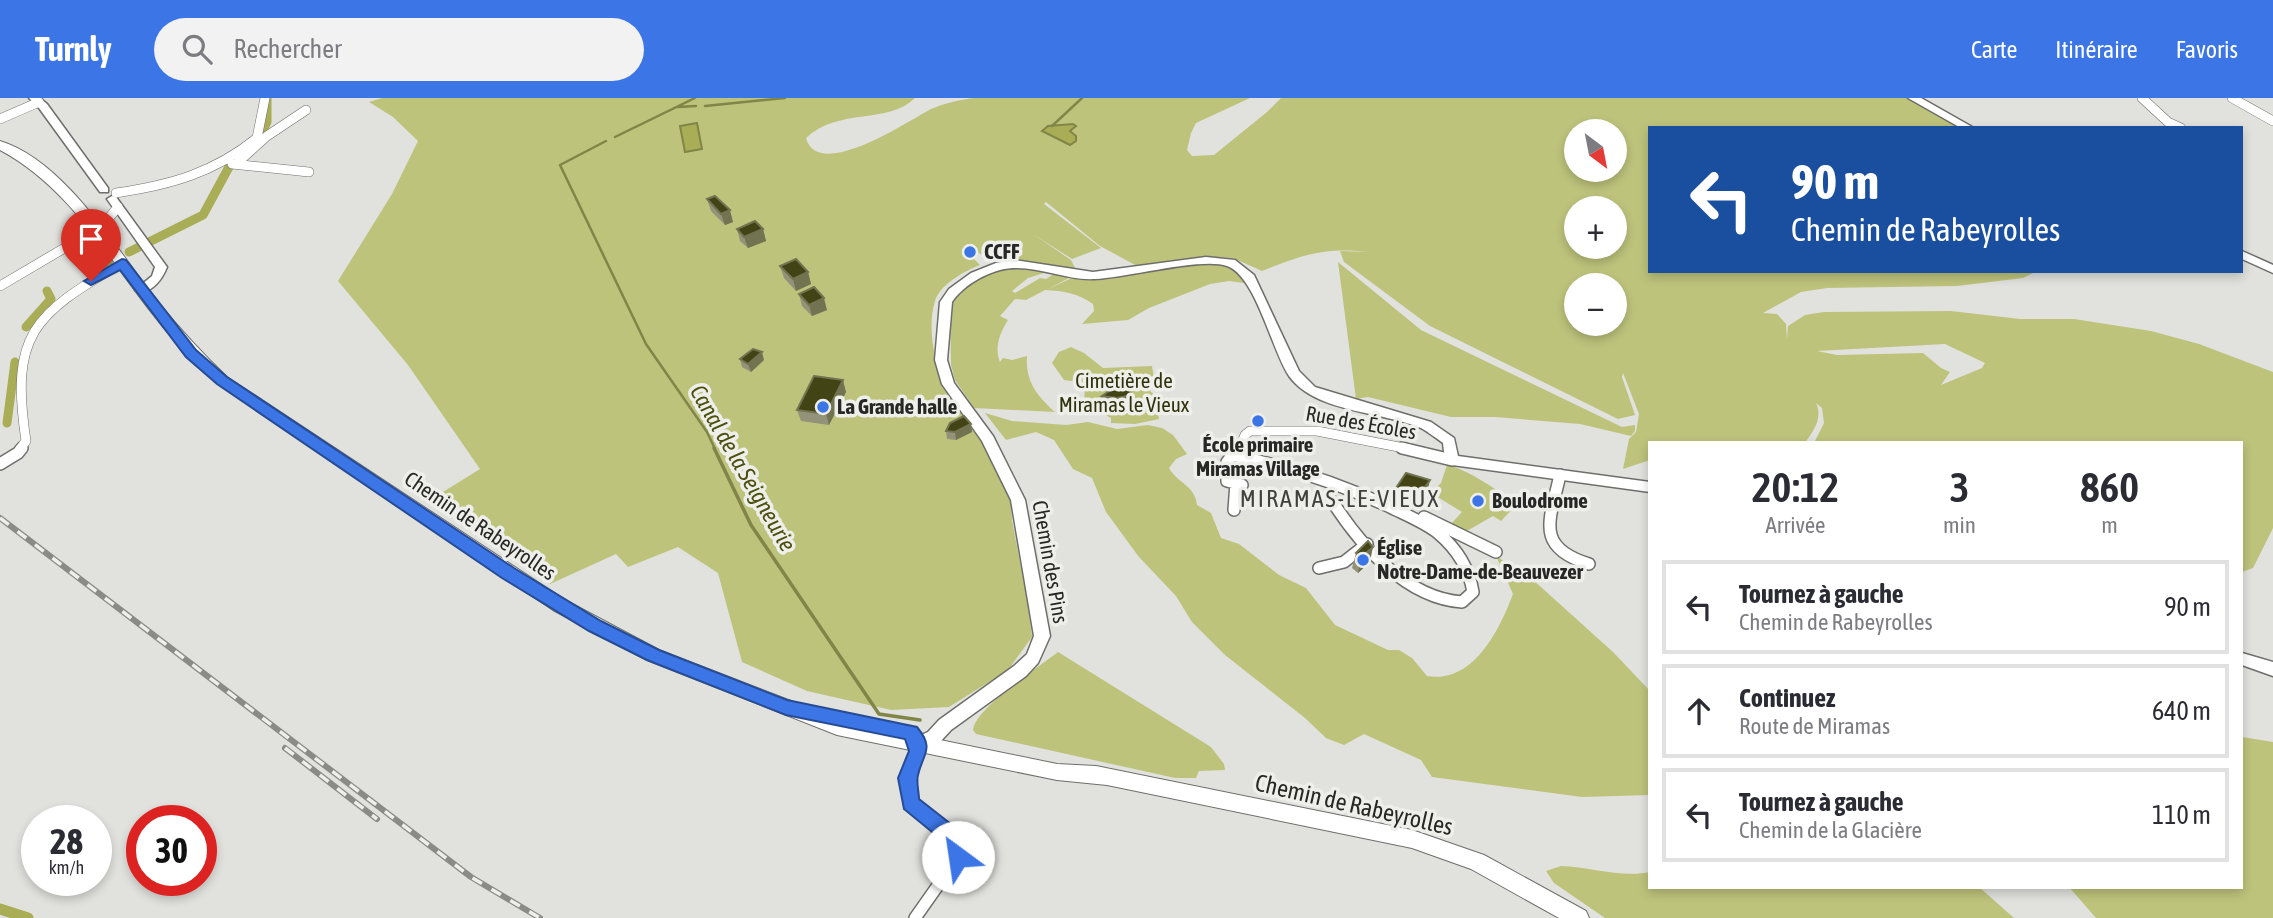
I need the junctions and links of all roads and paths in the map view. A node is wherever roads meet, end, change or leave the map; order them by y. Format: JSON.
{"nodes":[{"id":1,"x":265,"y":98,"type":"edge"},
{"id":2,"x":1913,"y":98,"type":"edge"},
{"id":3,"x":2142,"y":98,"type":"edge"},
{"id":4,"x":2232,"y":98,"type":"edge"},
{"id":5,"x":37,"y":100,"type":"edge"},
{"id":6,"x":306,"y":110,"type":"dead end"},
{"id":7,"x":0,"y":118,"type":"edge"},
{"id":8,"x":2273,"y":121,"type":"edge"},
{"id":9,"x":1965,"y":126,"type":"edge"},
{"id":10,"x":2177,"y":126,"type":"edge"},
{"id":11,"x":0,"y":145,"type":"edge"},
{"id":12,"x":224,"y":163,"type":"junction"},
{"id":13,"x":236,"y":164,"type":"junction"},
{"id":14,"x":309,"y":172,"type":"dead end"},
{"id":15,"x":112,"y":197,"type":"junction"},
{"id":16,"x":96,"y":231,"type":"junction"},
{"id":17,"x":2243,"y":254,"type":"edge"},
{"id":18,"x":122,"y":263,"type":"junction"},
{"id":19,"x":2273,"y":269,"type":"edge"},
{"id":20,"x":0,"y":286,"type":"edge"},
{"id":21,"x":142,"y":290,"type":"junction"},
{"id":22,"x":1241,"y":444,"type":"junction"},
{"id":23,"x":1452,"y":460,"type":"junction"},
{"id":24,"x":0,"y":464,"type":"edge"},
{"id":25,"x":1560,"y":475,"type":"junction"},
{"id":26,"x":1648,"y":487,"type":"edge"},
{"id":27,"x":1332,"y":501,"type":"dead end"},
{"id":28,"x":1234,"y":510,"type":"dead end"},
{"id":29,"x":1395,"y":510,"type":"junction"},
{"id":30,"x":1367,"y":544,"type":"junction"},
{"id":31,"x":1496,"y":552,"type":"dead end"},
{"id":32,"x":1589,"y":564,"type":"dead end"},
{"id":33,"x":1319,"y":568,"type":"dead end"},
{"id":34,"x":2243,"y":660,"type":"edge"},
{"id":35,"x":2273,"y":669,"type":"edge"},
{"id":36,"x":786,"y":707,"type":"junction"},
{"id":37,"x":927,"y":738,"type":"junction"},
{"id":38,"x":1105,"y":777,"type":"junction"},
{"id":39,"x":915,"y":918,"type":"edge"},
{"id":40,"x":1579,"y":918,"type":"edge"}],
"edges":[{"from":1,"to":12,"type":"street"},
{"from":2,"to":9,"type":"street"},
{"from":3,"to":10,"type":"street"},
{"from":4,"to":8,"type":"street"},
{"from":5,"to":7,"type":"street"},
{"from":5,"to":15,"type":"street"},
{"from":6,"to":13,"type":"street"},
{"from":11,"to":16,"type":"main road","name":"Chemin de Rabeyrolles"},
{"from":12,"to":13,"type":"street"},
{"from":12,"to":15,"type":"street"},
{"from":13,"to":14,"type":"street"},
{"from":15,"to":16,"type":"street"},
{"from":15,"to":21,"type":"street"},
{"from":16,"to":18,"type":"main road","name":"Chemin de Rabeyrolles"},
{"from":16,"to":20,"type":"street"},
{"from":17,"to":19,"type":"street"},
{"from":18,"to":21,"type":"main road","name":"Chemin de Rabeyrolles"},
{"from":18,"to":24,"type":"street"},
{"from":21,"to":36,"type":"main road","name":"Chemin de Rabeyrolles"},
{"from":22,"to":23,"type":"street","name":"Rue des Écoles"},
{"from":22,"to":28,"type":"street"},
{"from":22,"to":29,"type":"street"},
{"from":23,"to":25,"type":"street"},
{"from":23,"to":37,"type":"street","name":"Chemin des Pins"},
{"from":25,"to":26,"type":"street"},
{"from":25,"to":32,"type":"street"},
{"from":27,"to":30,"type":"street"},
{"from":29,"to":30,"type":"street"},
{"from":29,"to":31,"type":"street"},
{"from":30,"to":33,"type":"street"},
{"from":34,"to":35,"type":"street"},
{"from":36,"to":37,"type":"main road","name":"Chemin de Rabeyrolles"},
{"from":36,"to":37,"type":"main road","name":"Chemin de Rabeyrolles"},
{"from":37,"to":38,"type":"main road","name":"Chemin de Rabeyrolles"},
{"from":37,"to":38,"type":"main road","name":"Chemin de Rabeyrolles"},
{"from":37,"to":39,"type":"street"},
{"from":38,"to":40,"type":"main road","name":"Chemin de Rabeyrolles"}]}
